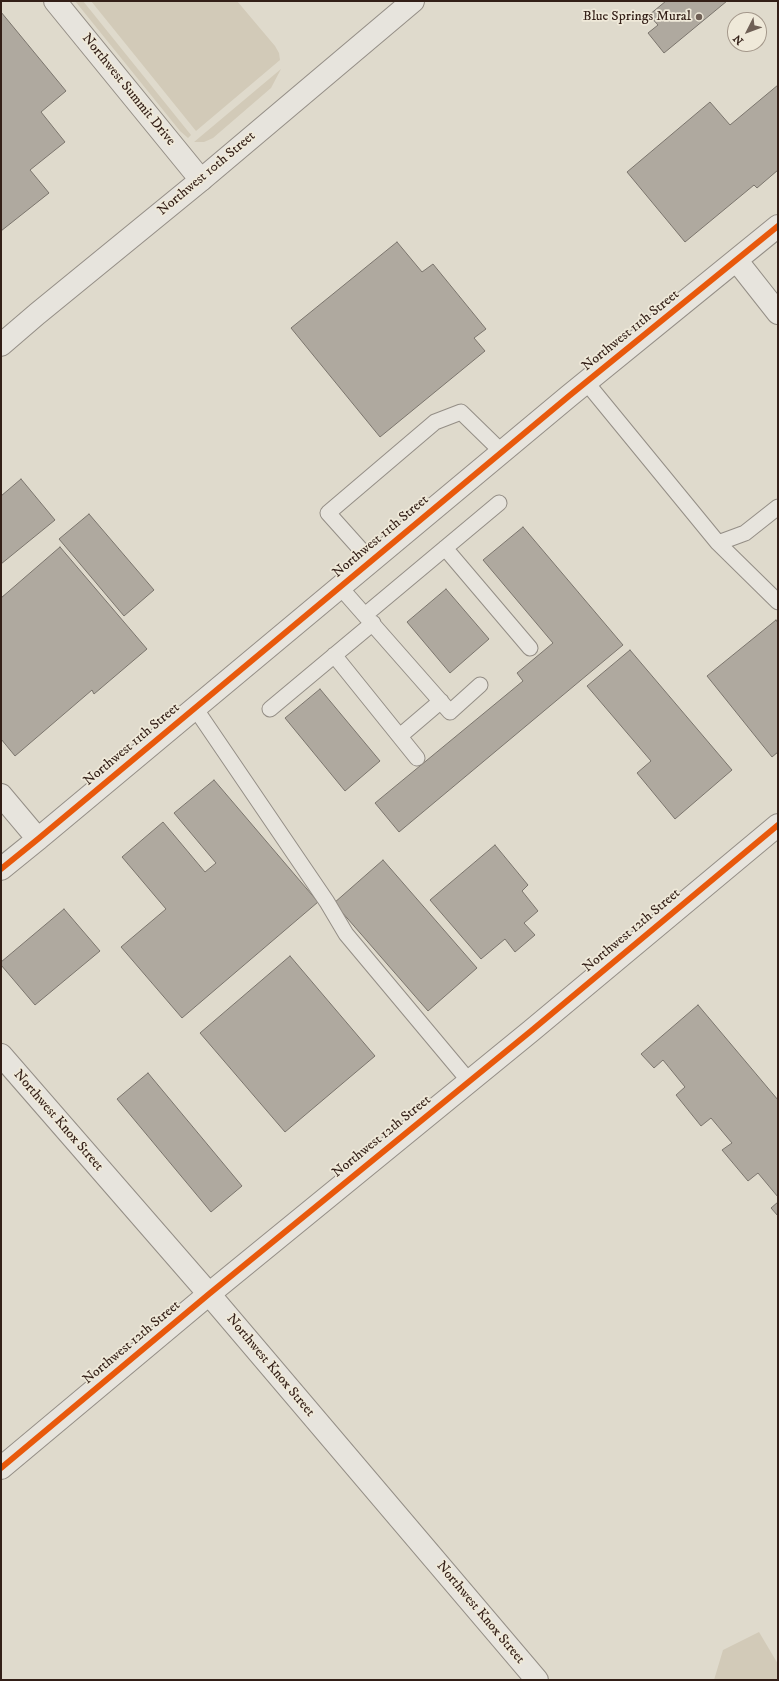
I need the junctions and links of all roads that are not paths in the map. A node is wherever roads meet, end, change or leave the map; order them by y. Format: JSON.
{"nodes":[{"id":1,"x":55,"y":1,"type":"edge"},
{"id":2,"x":413,"y":1,"type":"edge"},
{"id":3,"x":201,"y":180,"type":"junction"},
{"id":4,"x":778,"y":226,"type":"edge"},
{"id":5,"x":736,"y":261,"type":"junction"},
{"id":6,"x":778,"y":313,"type":"edge"},
{"id":7,"x":1,"y":345,"type":"edge"},
{"id":8,"x":586,"y":382,"type":"junction"},
{"id":9,"x":502,"y":452,"type":"junction"},
{"id":10,"x":498,"y":503,"type":"dead end"},
{"id":11,"x":778,"y":507,"type":"edge"},
{"id":12,"x":718,"y":544,"type":"junction"},
{"id":13,"x":445,"y":548,"type":"junction"},
{"id":14,"x":371,"y":561,"type":"junction"},
{"id":15,"x":340,"y":587,"type":"junction"},
{"id":16,"x":778,"y":602,"type":"edge"},
{"id":17,"x":369,"y":619,"type":"junction"},
{"id":18,"x":530,"y":648,"type":"dead end"},
{"id":19,"x":334,"y":655,"type":"junction"},
{"id":20,"x":480,"y":685,"type":"dead end"},
{"id":21,"x":440,"y":701,"type":"junction"},
{"id":22,"x":195,"y":708,"type":"junction"},
{"id":23,"x":270,"y":709,"type":"dead end"},
{"id":24,"x":400,"y":736,"type":"junction"},
{"id":25,"x":417,"y":758,"type":"dead end"},
{"id":26,"x":1,"y":795,"type":"edge"},
{"id":27,"x":778,"y":825,"type":"edge"},
{"id":28,"x":38,"y":839,"type":"junction"},
{"id":29,"x":1,"y":869,"type":"edge"},
{"id":30,"x":1,"y":1055,"type":"edge"},
{"id":31,"x":469,"y":1081,"type":"junction"},
{"id":32,"x":209,"y":1294,"type":"junction"},
{"id":33,"x":1,"y":1468,"type":"edge"},
{"id":34,"x":536,"y":1680,"type":"edge"}],
"edges":[{"from":1,"to":3,"type":"street","name":"Northwest Summit Drive"},
{"from":2,"to":3,"type":"street","name":"Northwest 10th Street"},
{"from":3,"to":7,"type":"street","name":"Northwest 10th Street"},
{"from":4,"to":5,"type":"street","name":"Northwest 11th Street"},
{"from":5,"to":6,"type":"street"},
{"from":5,"to":8,"type":"street","name":"Northwest 11th Street"},
{"from":8,"to":9,"type":"street","name":"Northwest 11th Street"},
{"from":8,"to":12,"type":"lane"},
{"from":9,"to":14,"type":"street","name":"Northwest 11th Street"},
{"from":9,"to":14,"type":"lane"},
{"from":10,"to":13,"type":"lane"},
{"from":11,"to":12,"type":"lane"},
{"from":12,"to":16,"type":"lane"},
{"from":13,"to":17,"type":"lane"},
{"from":13,"to":18,"type":"lane"},
{"from":14,"to":15,"type":"street","name":"Northwest 11th Street"},
{"from":15,"to":17,"type":"lane"},
{"from":15,"to":22,"type":"street","name":"Northwest 11th Street"},
{"from":17,"to":19,"type":"lane"},
{"from":17,"to":21,"type":"lane"},
{"from":19,"to":23,"type":"lane"},
{"from":19,"to":24,"type":"lane"},
{"from":20,"to":21,"type":"lane"},
{"from":21,"to":24,"type":"lane"},
{"from":22,"to":28,"type":"street","name":"Northwest 11th Street"},
{"from":22,"to":31,"type":"lane"},
{"from":24,"to":25,"type":"lane"},
{"from":26,"to":28,"type":"street"},
{"from":27,"to":31,"type":"street","name":"Northwest 12th Street"},
{"from":28,"to":29,"type":"street","name":"Northwest 11th Street"},
{"from":30,"to":32,"type":"street","name":"Northwest Knox Street"},
{"from":31,"to":32,"type":"street","name":"Northwest 12th Street"},
{"from":32,"to":33,"type":"street","name":"Northwest 12th Street"},
{"from":32,"to":34,"type":"street","name":"Northwest Knox Street"}]}
